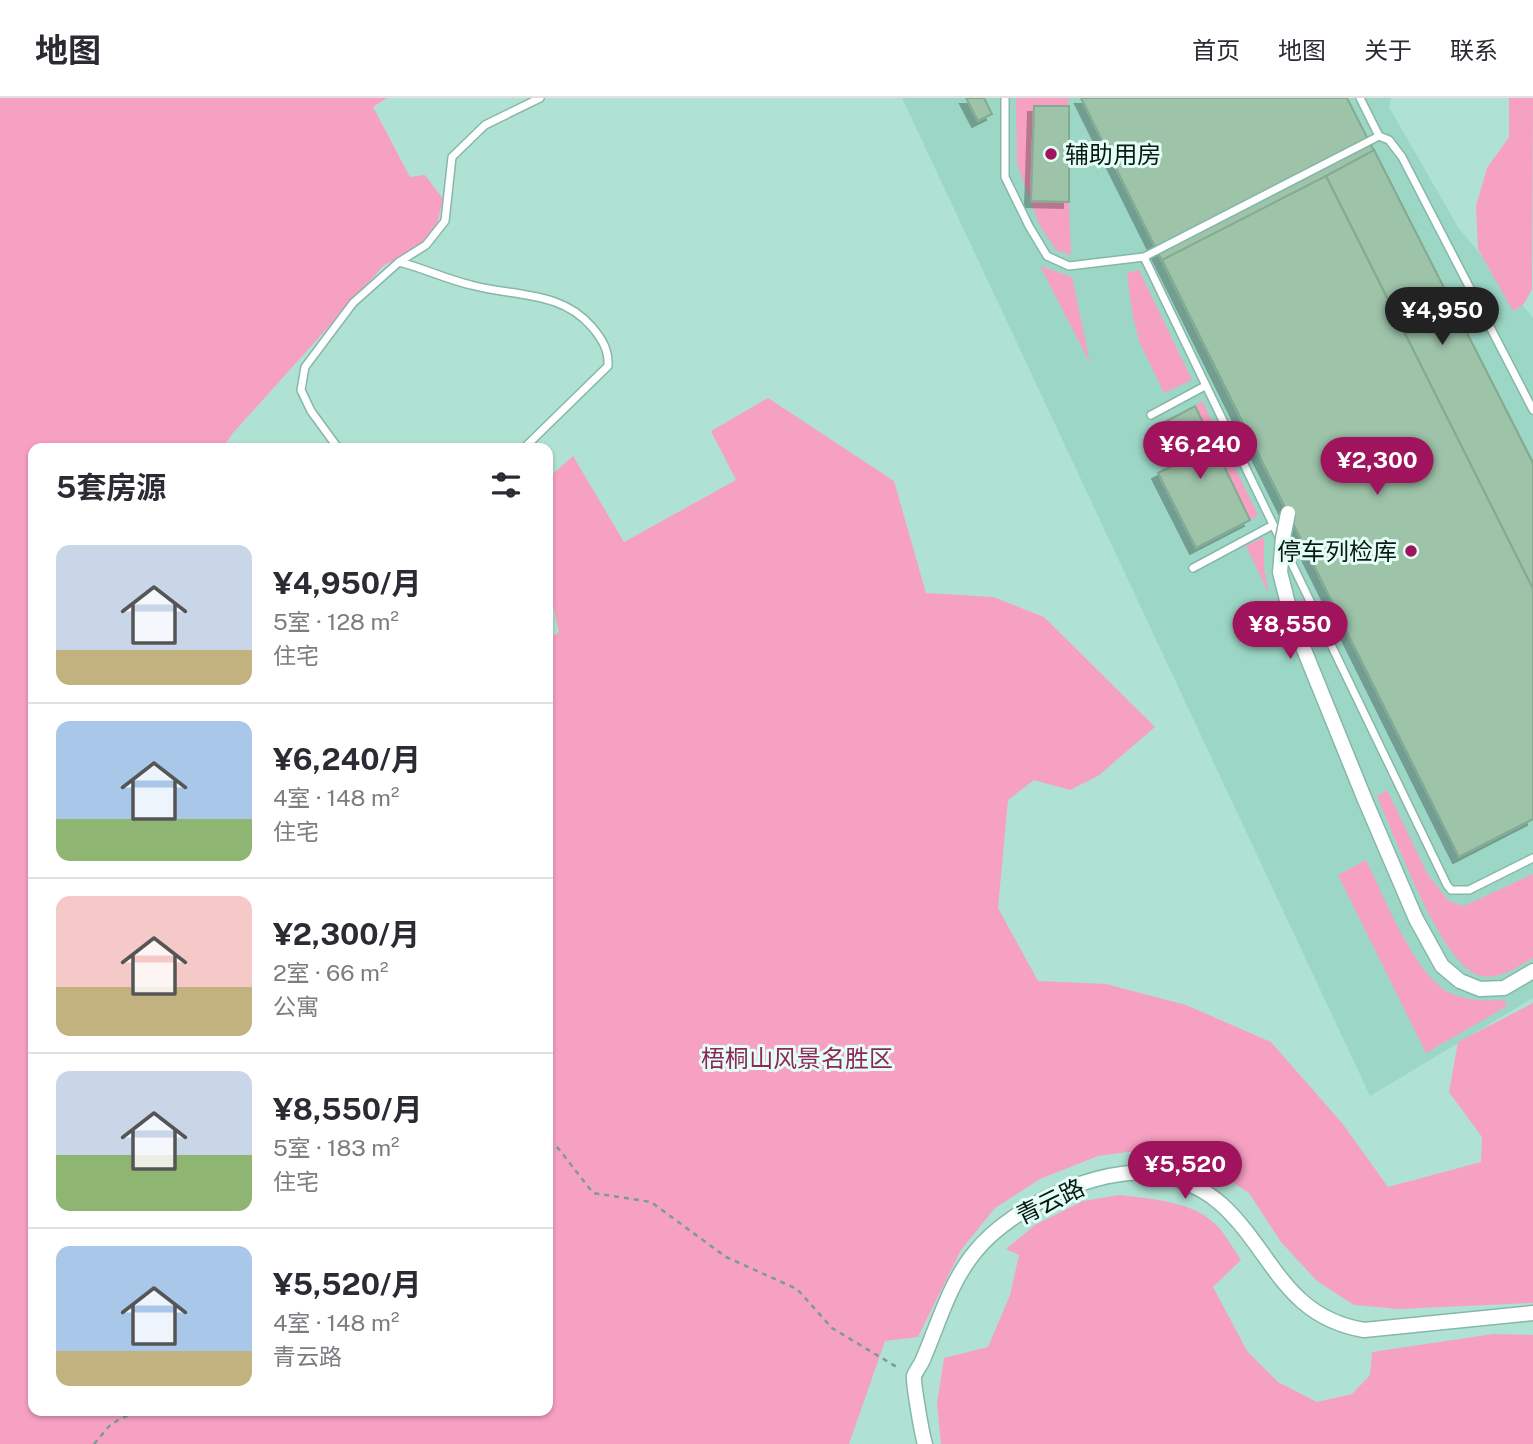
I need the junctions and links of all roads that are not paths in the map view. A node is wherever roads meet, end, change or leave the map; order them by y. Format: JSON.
{"nodes":[{"id":1,"x":540,"y":98,"type":"edge"},
{"id":2,"x":1004,"y":98,"type":"edge"},
{"id":3,"x":1360,"y":98,"type":"edge"},
{"id":4,"x":1379,"y":136,"type":"junction"},
{"id":5,"x":1144,"y":257,"type":"junction"},
{"id":6,"x":398,"y":262,"type":"junction"},
{"id":7,"x":1205,"y":386,"type":"junction"},
{"id":8,"x":1533,"y":410,"type":"edge"},
{"id":9,"x":1151,"y":415,"type":"dead end"},
{"id":10,"x":334,"y":443,"type":"edge"},
{"id":11,"x":529,"y":443,"type":"edge"},
{"id":12,"x":1288,"y":513,"type":"dead end"},
{"id":13,"x":1273,"y":525,"type":"junction"},
{"id":14,"x":1192,"y":568,"type":"dead end"},
{"id":15,"x":1533,"y":858,"type":"edge"},
{"id":16,"x":1533,"y":971,"type":"edge"},
{"id":17,"x":1533,"y":1314,"type":"edge"},
{"id":18,"x":925,"y":1444,"type":"edge"}],
"edges":[{"from":1,"to":6,"type":"lane"},
{"from":2,"to":5,"type":"lane"},
{"from":3,"to":4,"type":"lane"},
{"from":4,"to":5,"type":"lane"},
{"from":4,"to":8,"type":"lane"},
{"from":5,"to":7,"type":"lane"},
{"from":6,"to":10,"type":"lane"},
{"from":6,"to":11,"type":"lane"},
{"from":7,"to":9,"type":"lane"},
{"from":7,"to":13,"type":"lane"},
{"from":12,"to":16,"type":"street","bridge":true},
{"from":13,"to":14,"type":"lane"},
{"from":13,"to":15,"type":"lane"},
{"from":17,"to":18,"type":"street","name":"青云路"}]}
